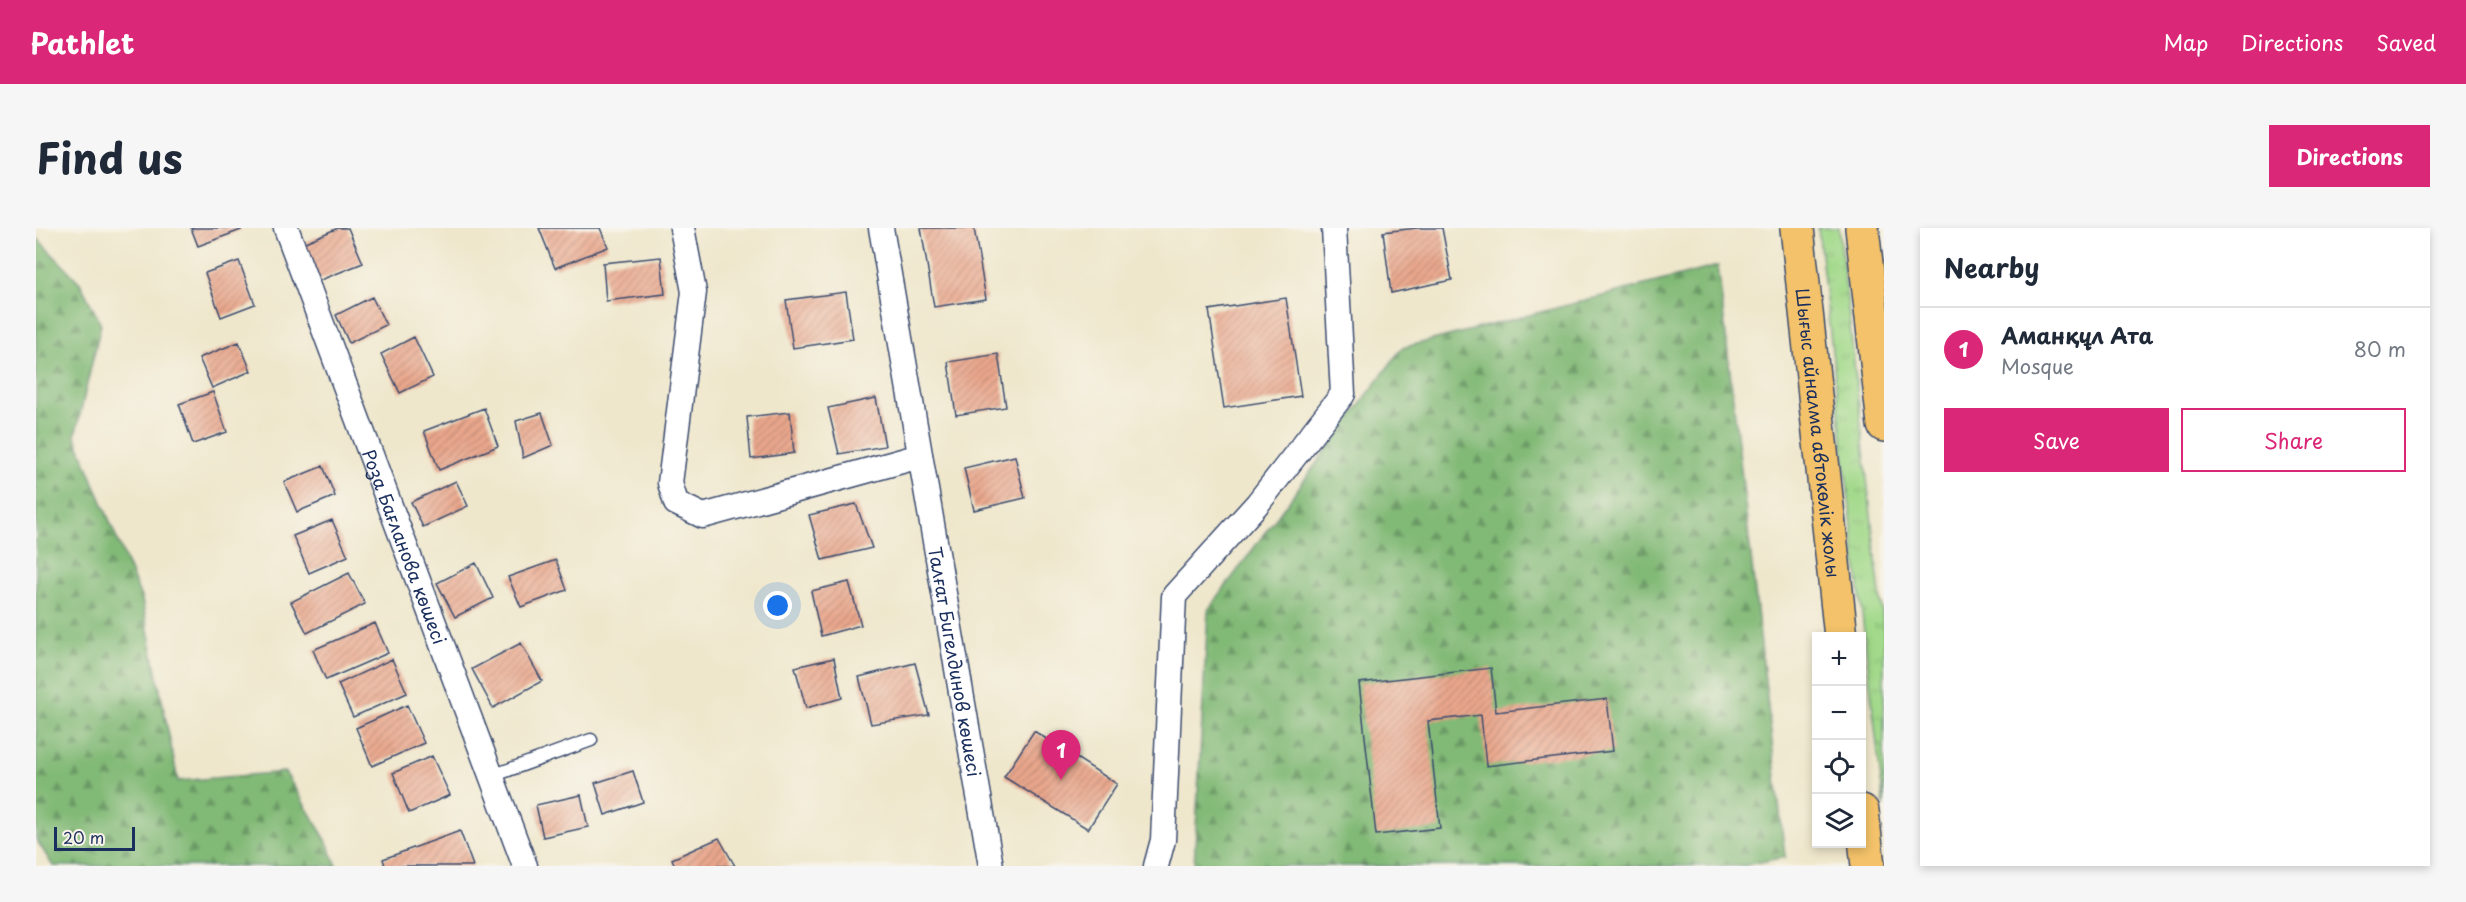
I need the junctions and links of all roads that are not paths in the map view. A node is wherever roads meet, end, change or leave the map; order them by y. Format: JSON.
{"nodes":[{"id":1,"x":286,"y":228,"type":"edge"},
{"id":2,"x":682,"y":228,"type":"edge"},
{"id":3,"x":881,"y":228,"type":"edge"},
{"id":4,"x":1334,"y":228,"type":"edge"},
{"id":5,"x":1797,"y":228,"type":"edge"},
{"id":6,"x":1862,"y":228,"type":"edge"},
{"id":7,"x":1884,"y":425,"type":"edge"},
{"id":8,"x":920,"y":456,"type":"junction"},
{"id":9,"x":1841,"y":632,"type":"edge"},
{"id":10,"x":591,"y":740,"type":"dead end"},
{"id":11,"x":492,"y":776,"type":"junction"},
{"id":12,"x":1866,"y":848,"type":"edge"},
{"id":13,"x":525,"y":866,"type":"edge"},
{"id":14,"x":991,"y":866,"type":"edge"},
{"id":15,"x":1156,"y":866,"type":"edge"},
{"id":16,"x":1868,"y":866,"type":"edge"}],
"edges":[{"from":1,"to":11,"type":"street","name":"Роза Бағланова көшесі"},
{"from":2,"to":8,"type":"street"},
{"from":3,"to":8,"type":"street","name":"Талғат Бигелдинов көшесі"},
{"from":4,"to":15,"type":"street"},
{"from":5,"to":9,"type":"main road","name":"Шығыс айналма автокөлік жолы"},
{"from":6,"to":7,"type":"main road"},
{"from":8,"to":14,"type":"street","name":"Талғат Бигелдинов көшесі"},
{"from":10,"to":11,"type":"lane"},
{"from":11,"to":13,"type":"street","name":"Роза Бағланова көшесі"},
{"from":12,"to":16,"type":"main road"}]}
